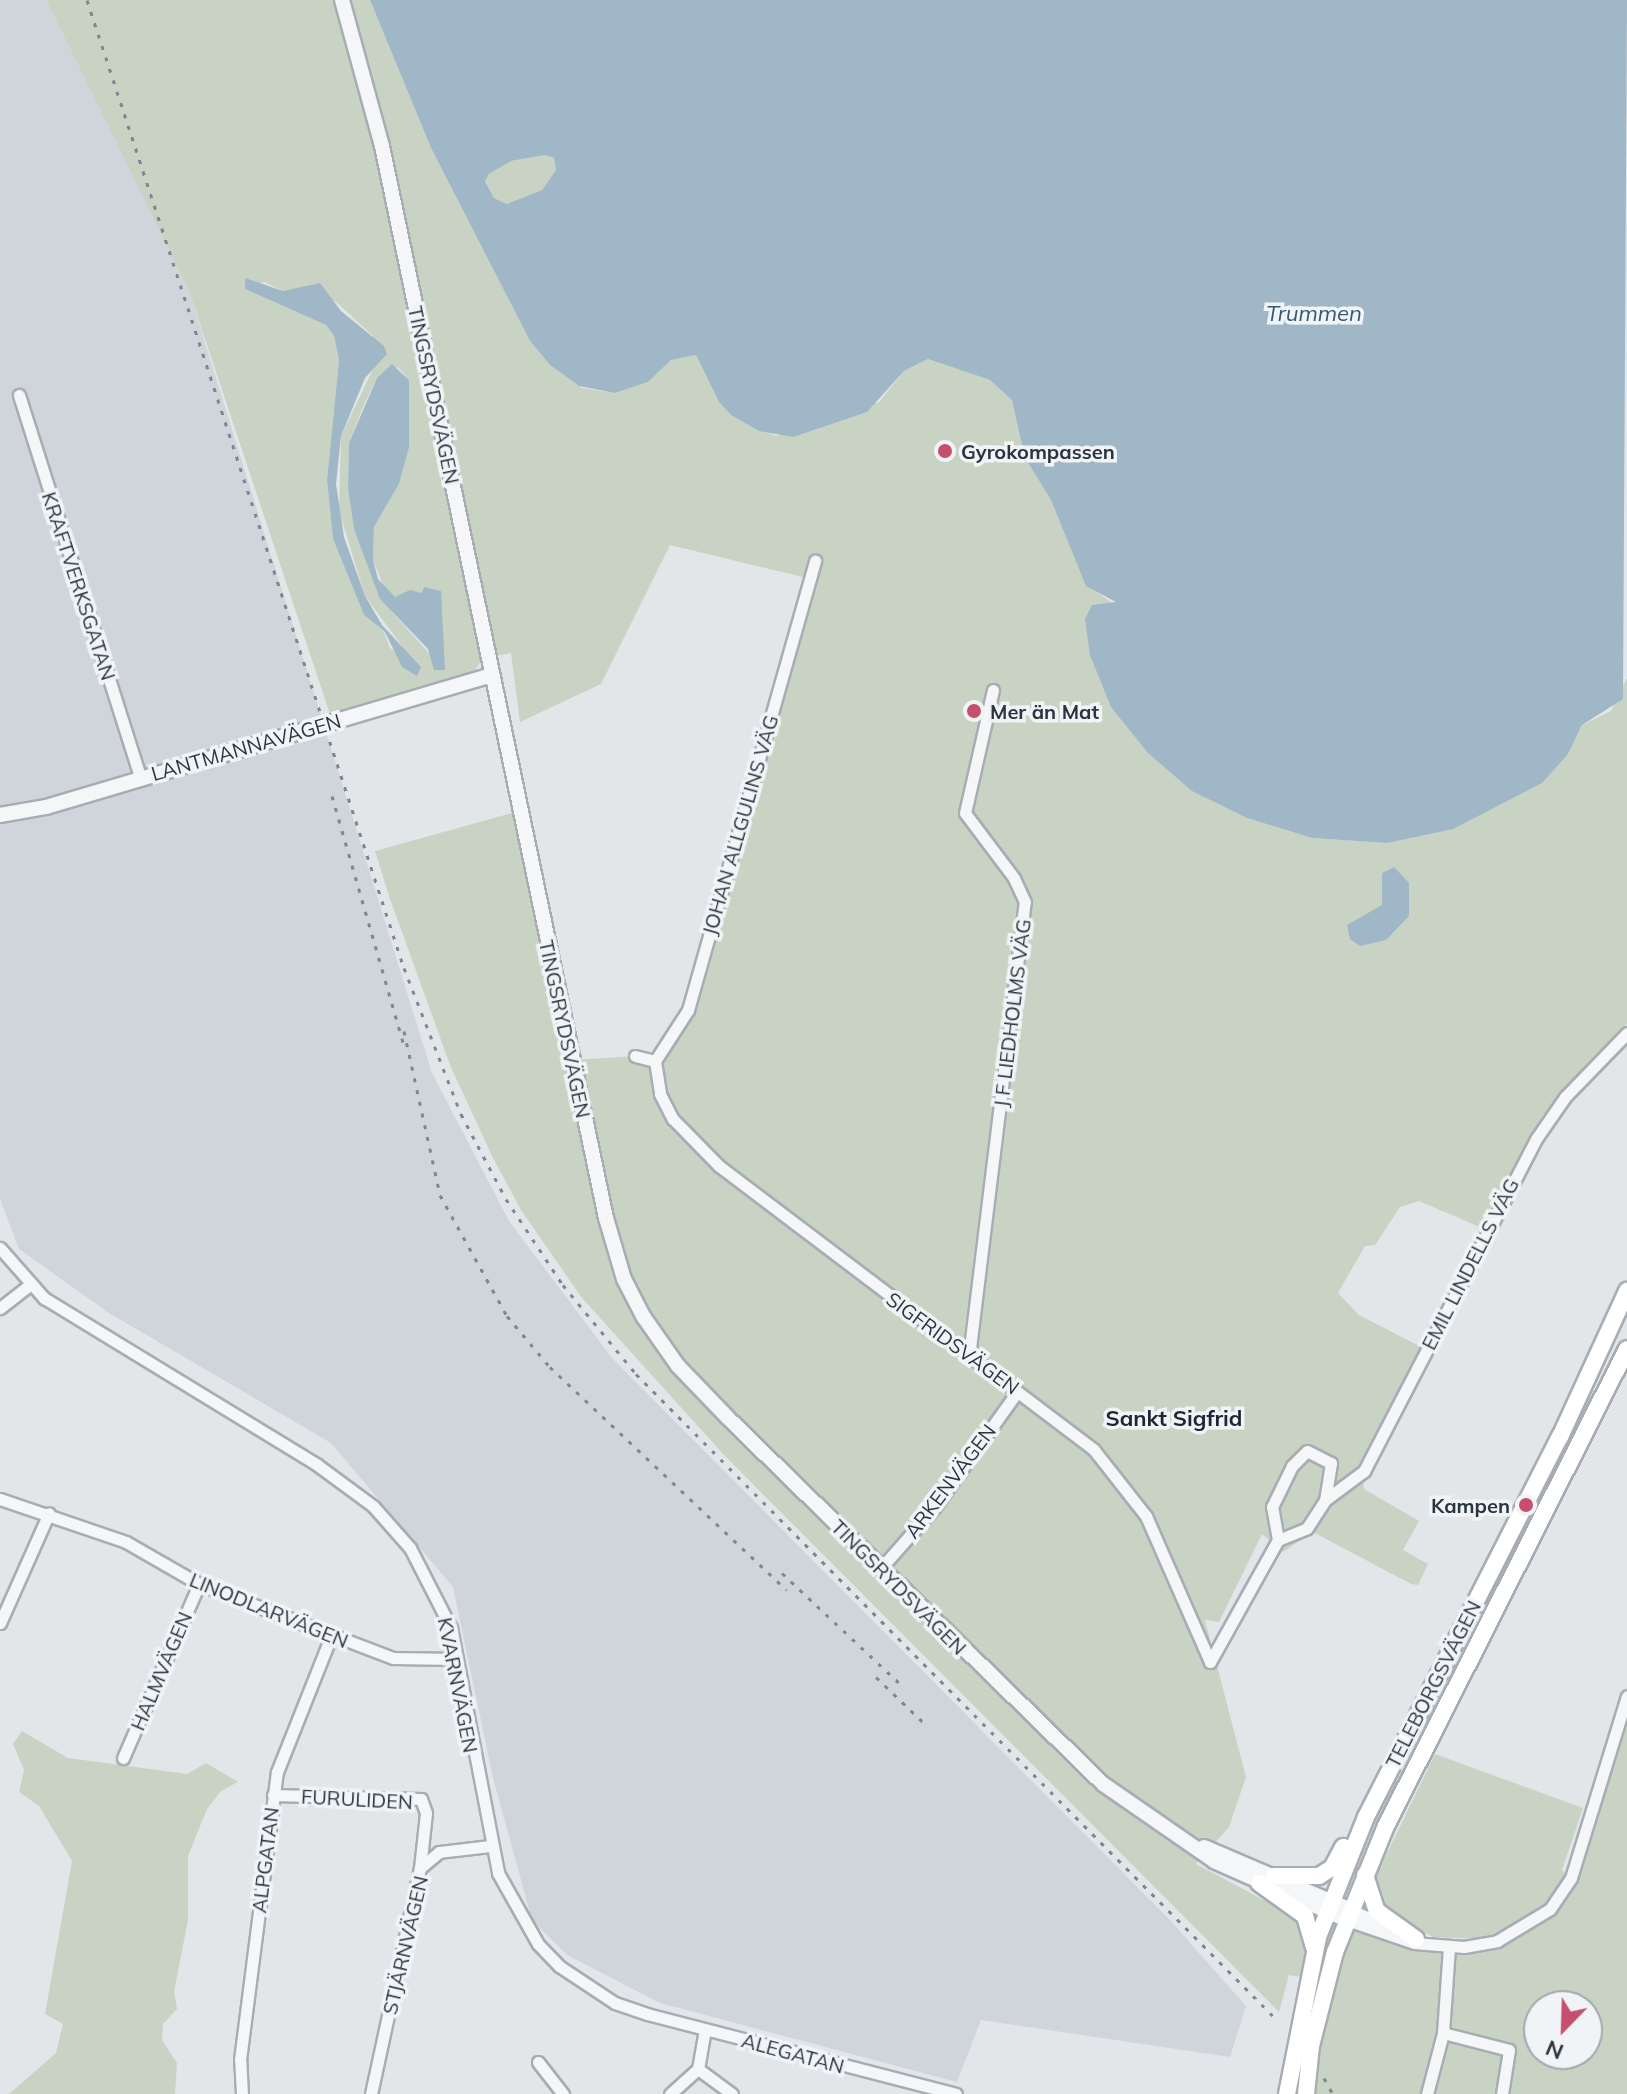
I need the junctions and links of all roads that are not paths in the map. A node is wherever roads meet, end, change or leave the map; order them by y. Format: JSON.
{"nodes":[{"id":1,"x":342,"y":0,"type":"edge"},
{"id":2,"x":19,"y":395,"type":"dead end"},
{"id":3,"x":815,"y":561,"type":"dead end"},
{"id":4,"x":491,"y":675,"type":"junction"},
{"id":5,"x":993,"y":690,"type":"dead end"},
{"id":6,"x":140,"y":777,"type":"junction"},
{"id":7,"x":0,"y":815,"type":"edge"},
{"id":8,"x":1627,"y":1033,"type":"edge"},
{"id":9,"x":635,"y":1056,"type":"dead end"},
{"id":10,"x":655,"y":1061,"type":"junction"},
{"id":11,"x":0,"y":1248,"type":"edge"},
{"id":12,"x":29,"y":1285,"type":"junction"},
{"id":13,"x":1627,"y":1291,"type":"edge"},
{"id":14,"x":0,"y":1308,"type":"edge"},
{"id":15,"x":1627,"y":1349,"type":"edge"},
{"id":16,"x":969,"y":1356,"type":"junction"},
{"id":17,"x":1017,"y":1392,"type":"junction"},
{"id":18,"x":0,"y":1499,"type":"edge"},
{"id":19,"x":1325,"y":1500,"type":"junction"},
{"id":20,"x":49,"y":1513,"type":"junction"},
{"id":21,"x":1278,"y":1540,"type":"junction"},
{"id":22,"x":881,"y":1568,"type":"junction"},
{"id":23,"x":199,"y":1584,"type":"junction"},
{"id":24,"x":0,"y":1623,"type":"edge"},
{"id":25,"x":331,"y":1636,"type":"junction"},
{"id":26,"x":457,"y":1659,"type":"junction"},
{"id":27,"x":1627,"y":1696,"type":"edge"},
{"id":28,"x":123,"y":1758,"type":"dead end"},
{"id":29,"x":273,"y":1795,"type":"junction"},
{"id":30,"x":1366,"y":1817,"type":"junction"},
{"id":31,"x":489,"y":1846,"type":"junction"},
{"id":32,"x":420,"y":1868,"type":"junction"},
{"id":33,"x":1365,"y":1875,"type":"junction"},
{"id":34,"x":1267,"y":1880,"type":"junction"},
{"id":35,"x":1329,"y":1906,"type":"junction"},
{"id":36,"x":1349,"y":1915,"type":"junction"},
{"id":37,"x":1423,"y":1941,"type":"junction"},
{"id":38,"x":1449,"y":1947,"type":"junction"},
{"id":39,"x":1315,"y":1950,"type":"junction"},
{"id":40,"x":705,"y":2030,"type":"junction"},
{"id":41,"x":1443,"y":2033,"type":"junction"},
{"id":42,"x":538,"y":2062,"type":"dead end"},
{"id":43,"x":698,"y":2069,"type":"junction"},
{"id":44,"x":242,"y":2094,"type":"edge"},
{"id":45,"x":371,"y":2094,"type":"edge"},
{"id":46,"x":563,"y":2094,"type":"edge"},
{"id":47,"x":670,"y":2094,"type":"edge"},
{"id":48,"x":732,"y":2094,"type":"edge"},
{"id":49,"x":956,"y":2094,"type":"edge"},
{"id":50,"x":1287,"y":2094,"type":"edge"},
{"id":51,"x":1306,"y":2094,"type":"edge"},
{"id":52,"x":1427,"y":2094,"type":"edge"},
{"id":53,"x":1502,"y":2094,"type":"edge"}],
"edges":[{"from":1,"to":4,"type":"street","name":"TINGSRYDSVÄGEN"},
{"from":2,"to":6,"type":"street","name":"KRAFTVERKSGATAN"},
{"from":3,"to":10,"type":"street","name":"JOHAN ALLGULINS VÄG"},
{"from":4,"to":6,"type":"street","name":"LANTMANNAVÄGEN"},
{"from":4,"to":22,"type":"street","name":"TINGSRYDSVÄGEN"},
{"from":5,"to":16,"type":"street","name":"J F LIEDHOLMS VÄG"},
{"from":6,"to":7,"type":"street","name":"LANTMANNAVÄGEN"},
{"from":8,"to":19,"type":"street","name":"EMIL LINDELLS VÄG"},
{"from":9,"to":10,"type":"street"},
{"from":10,"to":16,"type":"street","name":"SIGFRIDSVÄGEN"},
{"from":11,"to":12,"type":"street","name":"KVARNVÄGEN"},
{"from":12,"to":14,"type":"street"},
{"from":12,"to":26,"type":"street","name":"KVARNVÄGEN"},
{"from":13,"to":30,"type":"main road","name":"TELEBORGSVÄGEN"},
{"from":15,"to":33,"type":"main road","name":"TELEBORGSVÄGEN"},
{"from":16,"to":17,"type":"street","name":"SIGFRIDSVÄGEN"},
{"from":17,"to":21,"type":"street","name":"SIGFRIDSVÄGEN"},
{"from":17,"to":22,"type":"street","name":"ARKENVÄGEN"},
{"from":18,"to":20,"type":"street","name":"LINODLARVÄGEN"},
{"from":19,"to":21,"type":"street","name":"EMIL LINDELLS VÄG"},
{"from":19,"to":21,"type":"street"},
{"from":20,"to":23,"type":"street","name":"LINODLARVÄGEN"},
{"from":20,"to":24,"type":"street"},
{"from":22,"to":34,"type":"street","name":"TINGSRYDSVÄGEN"},
{"from":23,"to":25,"type":"street","name":"LINODLARVÄGEN"},
{"from":23,"to":28,"type":"street","name":"HALMVÄGEN"},
{"from":25,"to":26,"type":"street","name":"LINODLARVÄGEN"},
{"from":25,"to":29,"type":"street","name":"ALPGATAN"},
{"from":26,"to":31,"type":"street","name":"KVARNVÄGEN"},
{"from":27,"to":38,"type":"street"},
{"from":29,"to":32,"type":"street","name":"FURULIDEN"},
{"from":29,"to":44,"type":"street","name":"ALPGATAN"},
{"from":30,"to":34,"type":"main road"},
{"from":30,"to":35,"type":"main road","name":"TELEBORGSVÄGEN"},
{"from":31,"to":32,"type":"street","name":"STJÄRNVÄGEN"},
{"from":31,"to":40,"type":"street","name":"KVARNVÄGEN"},
{"from":32,"to":45,"type":"street","name":"STJÄRNVÄGEN"},
{"from":33,"to":36,"type":"main road","name":"TELEBORGSVÄGEN"},
{"from":33,"to":37,"type":"main road"},
{"from":34,"to":35,"type":"street","name":"TINGSRYDSVÄGEN"},
{"from":34,"to":39,"type":"main road"},
{"from":35,"to":36,"type":"street","name":"TINGSRYDSVÄGEN"},
{"from":35,"to":39,"type":"main road","name":"TELEBORGSVÄGEN"},
{"from":36,"to":37,"type":"street"},
{"from":36,"to":51,"type":"main road","name":"TELEBORGSVÄGEN"},
{"from":37,"to":38,"type":"street"},
{"from":38,"to":41,"type":"street"},
{"from":39,"to":50,"type":"main road","name":"TELEBORGSVÄGEN"},
{"from":40,"to":43,"type":"street"},
{"from":40,"to":49,"type":"street","name":"ALEGATAN"},
{"from":41,"to":52,"type":"street"},
{"from":41,"to":53,"type":"street"},
{"from":42,"to":46,"type":"street"},
{"from":43,"to":47,"type":"street"},
{"from":43,"to":48,"type":"street"}]}
